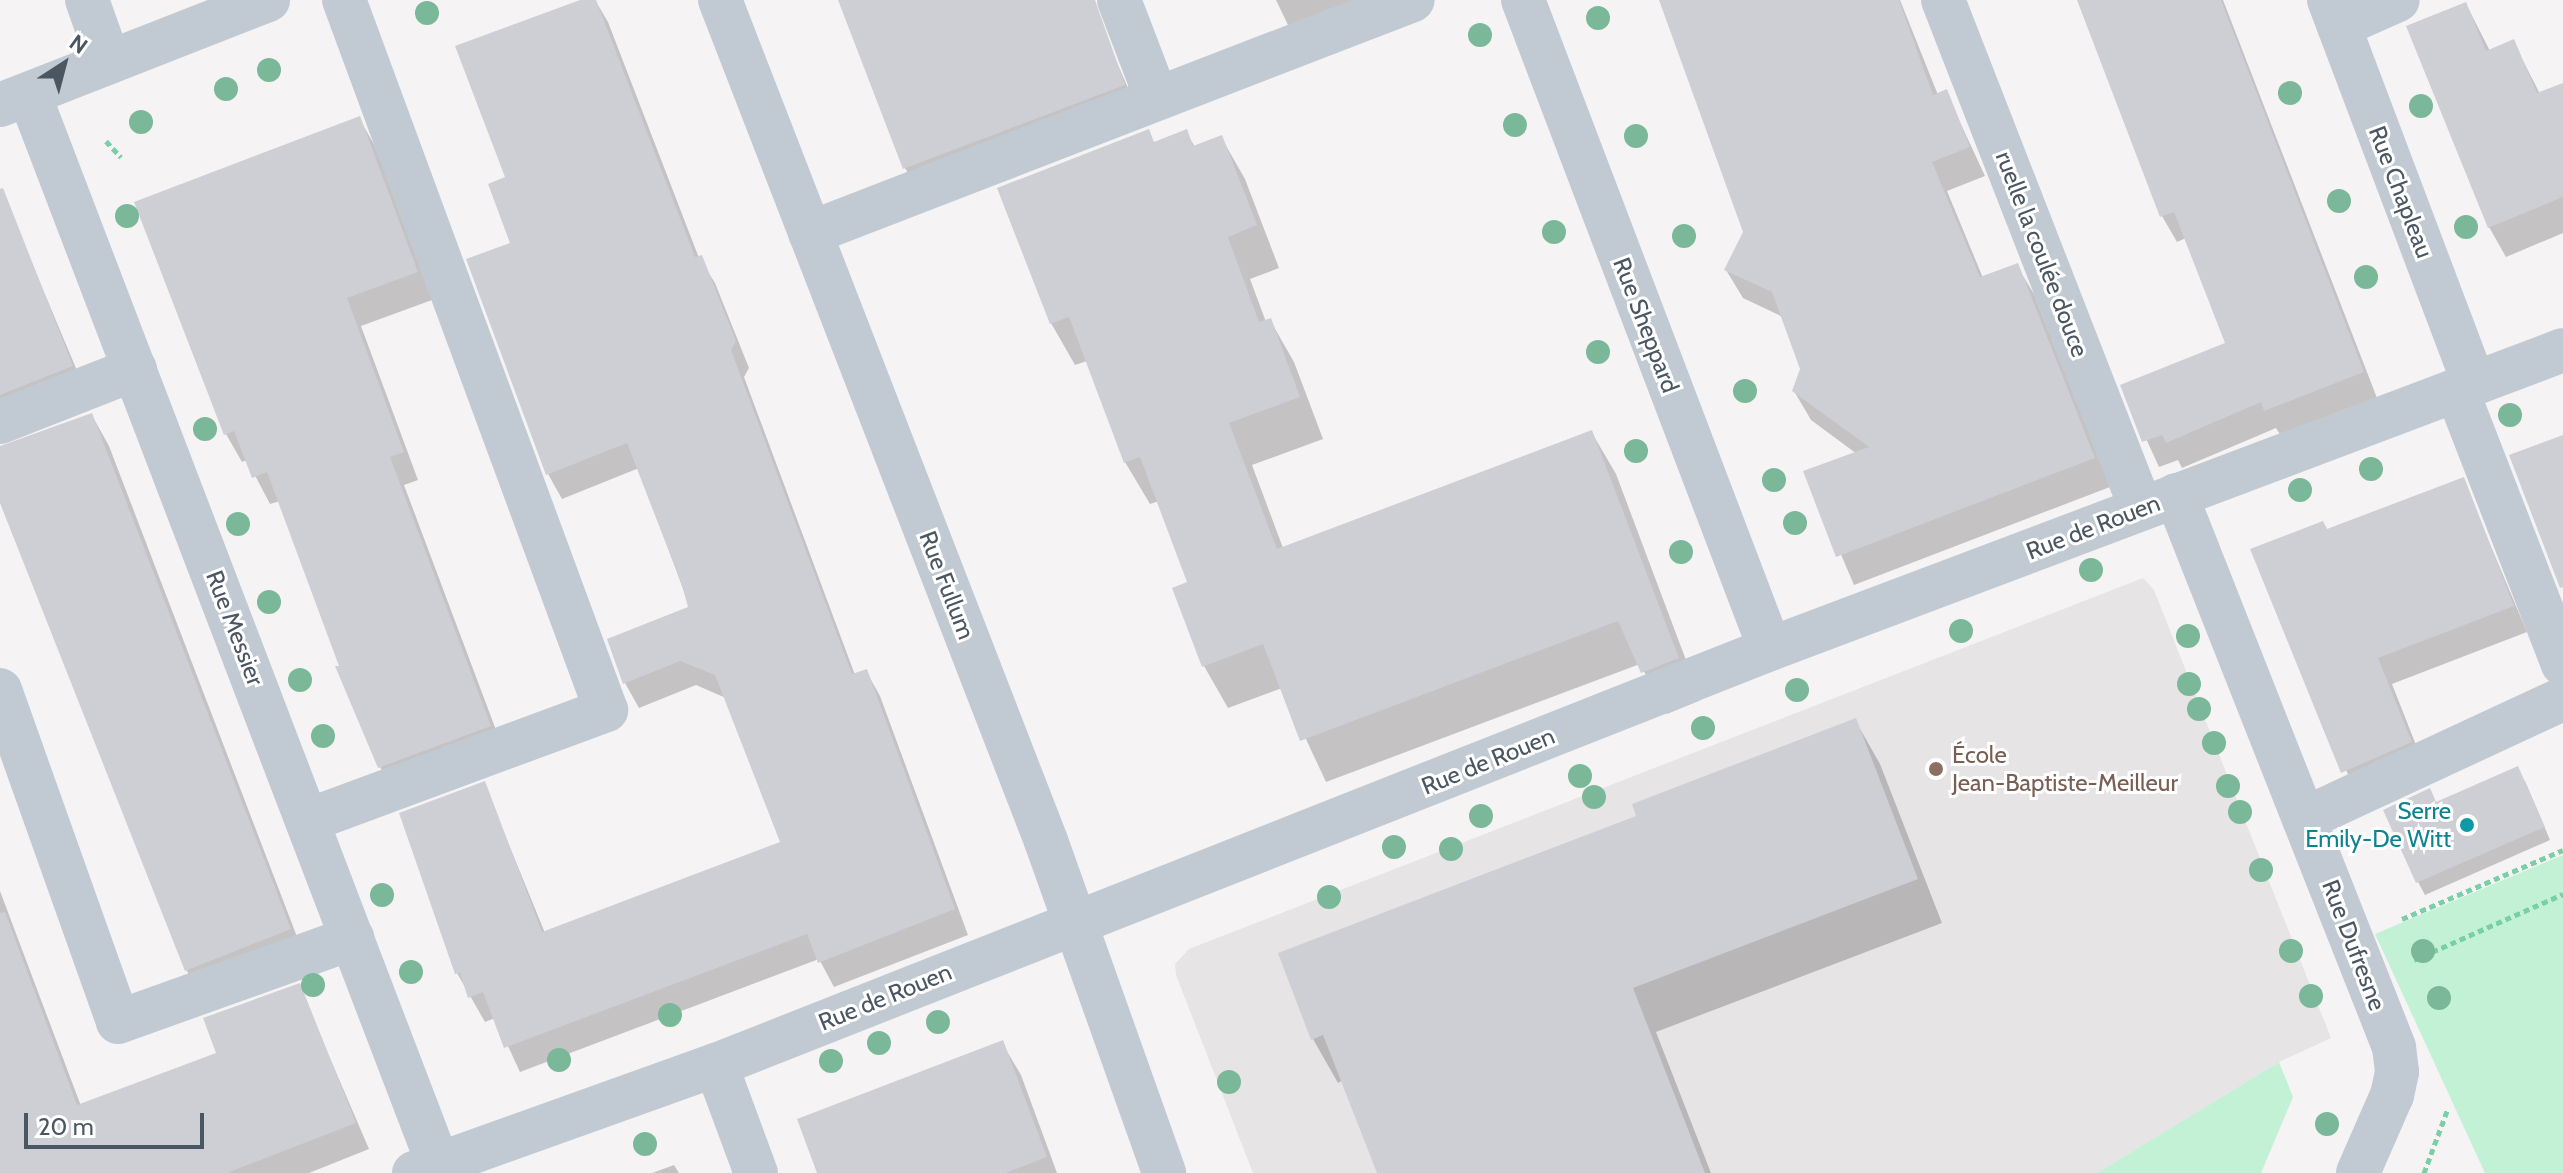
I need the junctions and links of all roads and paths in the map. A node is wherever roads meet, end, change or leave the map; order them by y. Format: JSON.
{"nodes":[{"id":1,"x":87,"y":0,"type":"edge"},
{"id":2,"x":268,"y":0,"type":"edge"},
{"id":3,"x":344,"y":0,"type":"edge"},
{"id":4,"x":720,"y":0,"type":"edge"},
{"id":5,"x":1119,"y":0,"type":"edge"},
{"id":6,"x":1413,"y":0,"type":"edge"},
{"id":7,"x":1523,"y":0,"type":"edge"},
{"id":8,"x":1943,"y":0,"type":"edge"},
{"id":9,"x":2398,"y":0,"type":"edge"},
{"id":10,"x":2334,"y":13,"type":"edge"},
{"id":11,"x":109,"y":62,"type":"junction"},
{"id":12,"x":1156,"y":97,"type":"junction"},
{"id":13,"x":15,"y":99,"type":"edge"},
{"id":14,"x":810,"y":233,"type":"junction"},
{"id":15,"x":2563,"y":350,"type":"edge"},
{"id":16,"x":135,"y":369,"type":"junction"},
{"id":17,"x":2465,"y":388,"type":"junction"},
{"id":18,"x":0,"y":422,"type":"edge"},
{"id":19,"x":2159,"y":502,"type":"junction"},
{"id":20,"x":1770,"y":649,"type":"junction"},
{"id":21,"x":2563,"y":664,"type":"edge"},
{"id":22,"x":0,"y":690,"type":"edge"},
{"id":23,"x":2563,"y":699,"type":"edge"},
{"id":24,"x":2304,"y":819,"type":"junction"},
{"id":25,"x":309,"y":820,"type":"junction"},
{"id":26,"x":2563,"y":850,"type":"edge"},
{"id":27,"x":2563,"y":894,"type":"edge"},
{"id":28,"x":1073,"y":923,"type":"junction"},
{"id":29,"x":352,"y":938,"type":"junction"},
{"id":30,"x":2352,"y":940,"type":"junction"},
{"id":31,"x":2404,"y":964,"type":"dead end"},
{"id":32,"x":716,"y":1065,"type":"junction"},
{"id":33,"x":2431,"y":1157,"type":"dead end"},
{"id":34,"x":426,"y":1168,"type":"edge"},
{"id":35,"x":756,"y":1173,"type":"edge"},
{"id":36,"x":1164,"y":1173,"type":"edge"},
{"id":37,"x":2358,"y":1173,"type":"edge"},
{"id":38,"x":2424,"y":1173,"type":"edge"}],
"edges":[{"from":1,"to":11,"type":"street"},
{"from":2,"to":11,"type":"street"},
{"from":3,"to":25,"type":"street"},
{"from":4,"to":14,"type":"street","name":"Rue Fullum"},
{"from":5,"to":12,"type":"street"},
{"from":6,"to":12,"type":"street"},
{"from":7,"to":20,"type":"street","name":"Rue Sheppard"},
{"from":8,"to":19,"type":"street","name":"ruelle la coulée douce"},
{"from":9,"to":10,"type":"street"},
{"from":10,"to":17,"type":"street","name":"Rue Chapleau"},
{"from":11,"to":13,"type":"street"},
{"from":12,"to":14,"type":"street"},
{"from":13,"to":16,"type":"street","name":"Rue Messier"},
{"from":14,"to":28,"type":"street","name":"Rue Fullum"},
{"from":15,"to":17,"type":"street","name":"Rue de Rouen"},
{"from":16,"to":18,"type":"street"},
{"from":16,"to":25,"type":"street","name":"Rue Messier"},
{"from":17,"to":19,"type":"street","name":"Rue de Rouen"},
{"from":17,"to":21,"type":"street","name":"Rue Chapleau"},
{"from":19,"to":20,"type":"street","name":"Rue de Rouen"},
{"from":19,"to":24,"type":"street","name":"Rue Dufresne"},
{"from":20,"to":28,"type":"street","name":"Rue de Rouen"},
{"from":22,"to":29,"type":"street"},
{"from":23,"to":24,"type":"street"},
{"from":24,"to":30,"type":"street","name":"Rue Dufresne"},
{"from":25,"to":29,"type":"street","name":"Rue Messier"},
{"from":26,"to":30,"type":"path"},
{"from":27,"to":31,"type":"path"},
{"from":28,"to":32,"type":"street","name":"Rue de Rouen"},
{"from":28,"to":36,"type":"street","name":"Rue Fullum"},
{"from":29,"to":34,"type":"street","name":"Rue Messier"},
{"from":30,"to":37,"type":"street","name":"Rue Dufresne"},
{"from":32,"to":34,"type":"street","name":"Rue de Rouen"},
{"from":32,"to":35,"type":"street"},
{"from":33,"to":38,"type":"path"}]}
